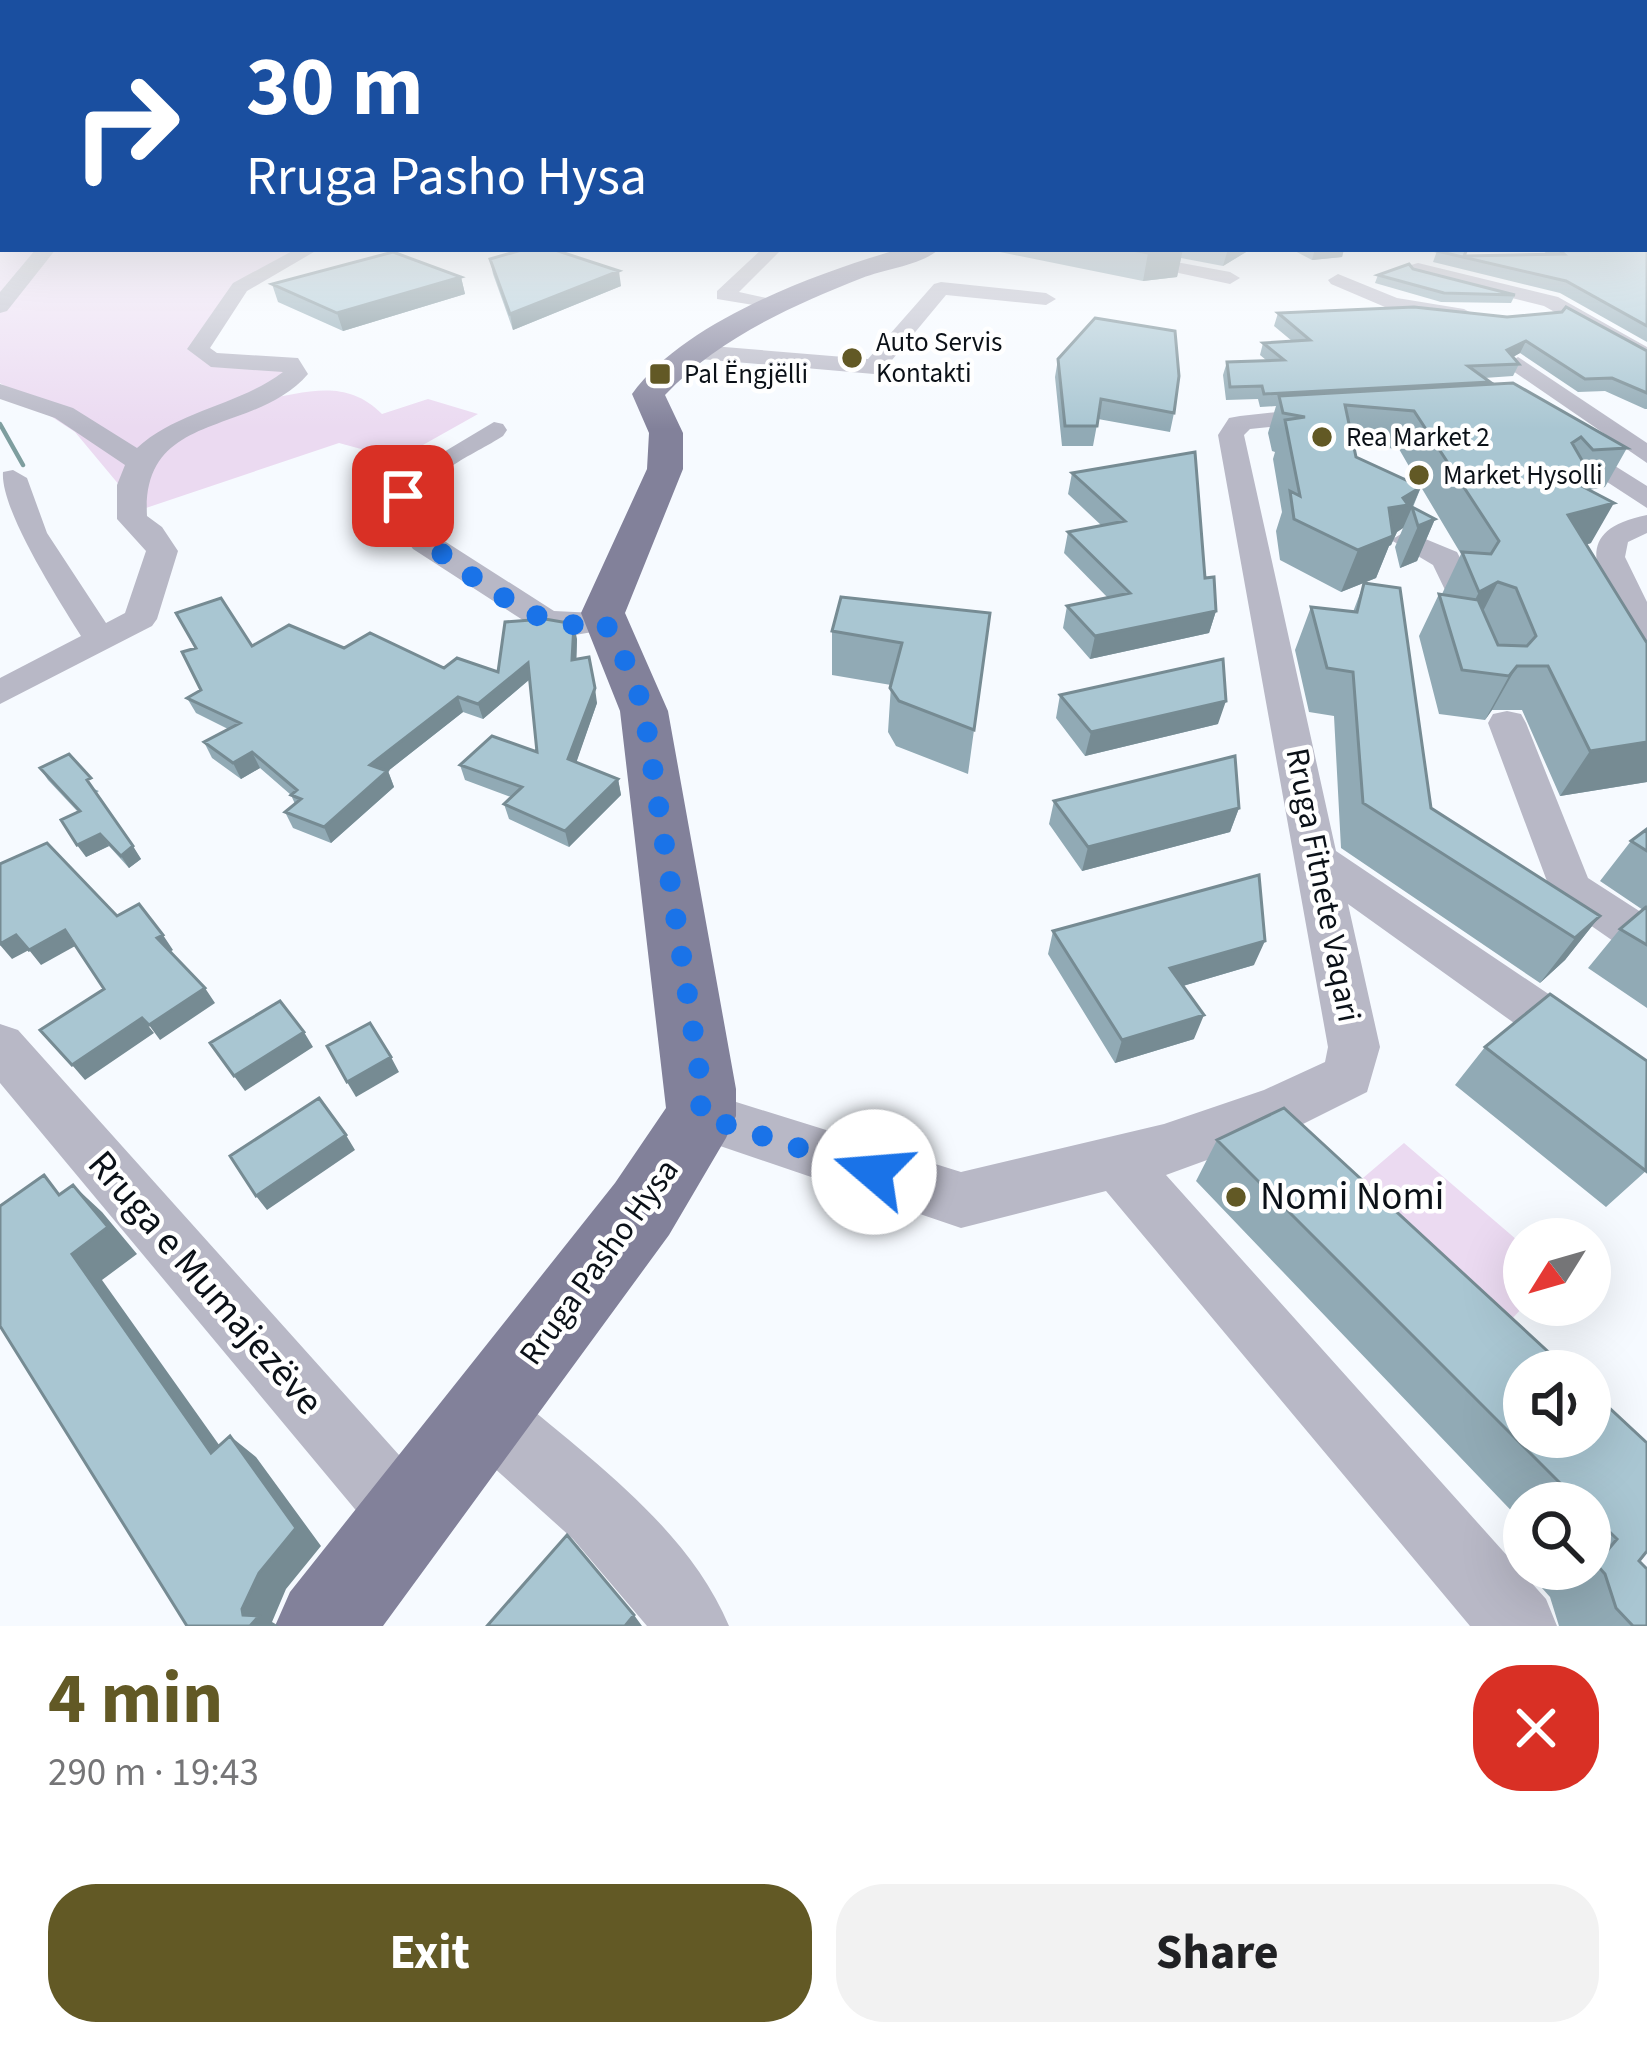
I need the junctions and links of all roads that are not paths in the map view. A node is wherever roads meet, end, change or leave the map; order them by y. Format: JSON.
{"nodes":[{"id":1,"x":24,"y":278,"type":"edge"},
{"id":2,"x":257,"y":278,"type":"edge"},
{"id":3,"x":774,"y":278,"type":"edge"},
{"id":4,"x":1459,"y":278,"type":"edge"},
{"id":5,"x":1338,"y":280,"type":"dead end"},
{"id":6,"x":1046,"y":299,"type":"dead end"},
{"id":7,"x":0,"y":307,"type":"edge"},
{"id":8,"x":1579,"y":314,"type":"junction"},
{"id":9,"x":1489,"y":316,"type":"edge"},
{"id":10,"x":1514,"y":317,"type":"edge"},
{"id":11,"x":700,"y":352,"type":"junction"},
{"id":12,"x":1647,"y":357,"type":"edge"},
{"id":13,"x":1518,"y":364,"type":"edge"},
{"id":14,"x":0,"y":391,"type":"edge"},
{"id":15,"x":1351,"y":414,"type":"edge"},
{"id":16,"x":1533,"y":422,"type":"edge"},
{"id":17,"x":494,"y":430,"type":"dead end"},
{"id":18,"x":1647,"y":455,"type":"edge"},
{"id":19,"x":138,"y":461,"type":"junction"},
{"id":20,"x":13,"y":478,"type":"dead end"},
{"id":21,"x":1647,"y":499,"type":"edge"},
{"id":22,"x":1647,"y":524,"type":"edge"},
{"id":23,"x":1406,"y":540,"type":"edge"},
{"id":24,"x":1457,"y":585,"type":"dead end"},
{"id":25,"x":604,"y":621,"type":"junction"},
{"id":26,"x":99,"y":638,"type":"junction"},
{"id":27,"x":1647,"y":638,"type":"edge"},
{"id":28,"x":0,"y":693,"type":"edge"},
{"id":29,"x":1507,"y":723,"type":"edge"},
{"id":30,"x":1318,"y":860,"type":"junction"},
{"id":31,"x":1633,"y":931,"type":"edge"},
{"id":32,"x":0,"y":1046,"type":"edge"},
{"id":33,"x":1624,"y":1073,"type":"edge"},
{"id":34,"x":700,"y":1116,"type":"junction"},
{"id":35,"x":1118,"y":1163,"type":"junction"},
{"id":36,"x":488,"y":1416,"type":"junction"},
{"id":37,"x":410,"y":1520,"type":"junction"},
{"id":38,"x":690,"y":1625,"type":"edge"},
{"id":39,"x":324,"y":1626,"type":"edge"},
{"id":40,"x":1519,"y":1626,"type":"edge"}],
"edges":[{"from":1,"to":7,"type":"street"},
{"from":2,"to":19,"type":"street"},
{"from":3,"to":11,"type":"main road"},
{"from":4,"to":8,"type":"street"},
{"from":5,"to":9,"type":"street"},
{"from":6,"to":11,"type":"street"},
{"from":8,"to":10,"type":"street"},
{"from":8,"to":12,"type":"street"},
{"from":11,"to":25,"type":"main road"},
{"from":13,"to":18,"type":"street"},
{"from":14,"to":19,"type":"street"},
{"from":15,"to":30,"type":"street","name":"Rruga Fitnete Vaqari"},
{"from":16,"to":21,"type":"street"},
{"from":17,"to":25,"type":"street"},
{"from":19,"to":26,"type":"street"},
{"from":20,"to":26,"type":"street"},
{"from":22,"to":27,"type":"street"},
{"from":23,"to":24,"type":"street"},
{"from":25,"to":34,"type":"main road"},
{"from":26,"to":28,"type":"street"},
{"from":29,"to":31,"type":"street"},
{"from":30,"to":33,"type":"street"},
{"from":30,"to":35,"type":"street","name":"Rruga Fitnete Vaqari"},
{"from":32,"to":37,"type":"street","name":"Rruga e Mumajezëve"},
{"from":34,"to":35,"type":"street"},
{"from":34,"to":36,"type":"main road","name":"Rruga Pasho Hysa"},
{"from":35,"to":40,"type":"street"},
{"from":36,"to":37,"type":"main road","name":"Rruga Pasho Hysa"},
{"from":36,"to":38,"type":"street"},
{"from":37,"to":39,"type":"main road","name":"Rruga Pasho Hysa"}]}
